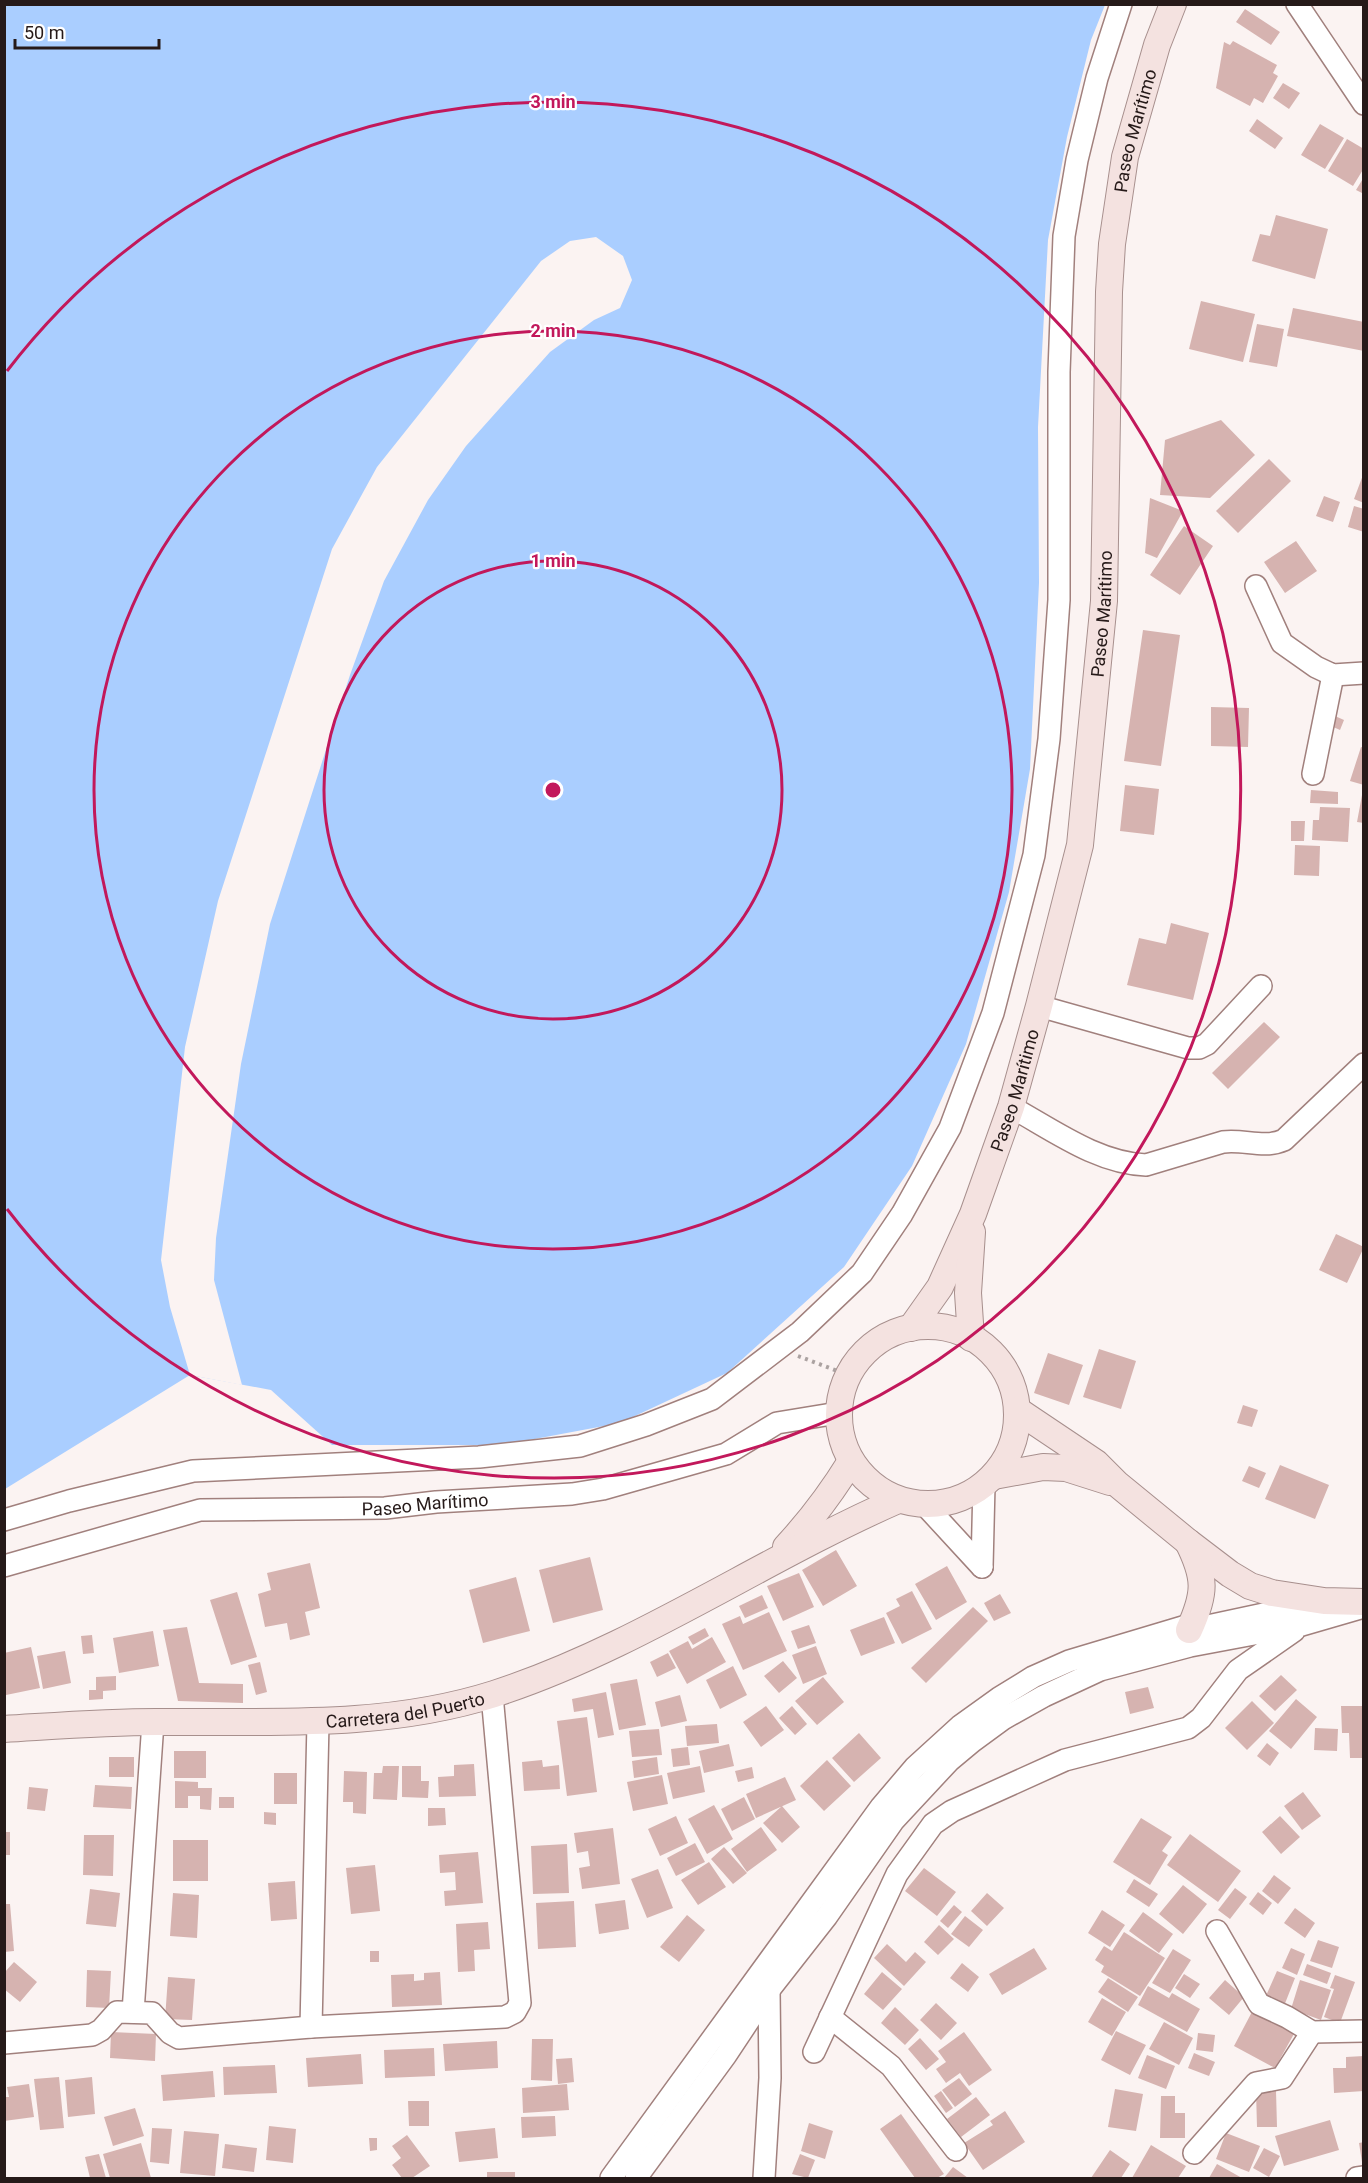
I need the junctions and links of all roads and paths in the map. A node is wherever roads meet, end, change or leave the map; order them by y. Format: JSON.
{"nodes":[{"id":1,"x":1121,"y":4,"type":"edge"},
{"id":2,"x":1173,"y":4,"type":"edge"},
{"id":3,"x":1297,"y":4,"type":"edge"},
{"id":4,"x":1364,"y":104,"type":"edge"},
{"id":5,"x":1256,"y":586,"type":"dead end"},
{"id":6,"x":1364,"y":673,"type":"edge"},
{"id":7,"x":1333,"y":675,"type":"junction"},
{"id":8,"x":1313,"y":774,"type":"dead end"},
{"id":9,"x":1261,"y":986,"type":"dead end"},
{"id":10,"x":1040,"y":1006,"type":"junction"},
{"id":11,"x":1364,"y":1064,"type":"edge"},
{"id":12,"x":1011,"y":1107,"type":"junction"},
{"id":13,"x":973,"y":1214,"type":"junction"},
{"id":14,"x":911,"y":1328,"type":"junction"},
{"id":15,"x":972,"y":1338,"type":"junction"},
{"id":16,"x":778,"y":1349,"type":"junction"},
{"id":17,"x":848,"y":1375,"type":"junction"},
{"id":18,"x":1017,"y":1410,"type":"junction"},
{"id":19,"x":838,"y":1413,"type":"junction"},
{"id":20,"x":850,"y":1461,"type":"junction"},
{"id":21,"x":989,"y":1480,"type":"junction"},
{"id":22,"x":1116,"y":1484,"type":"junction"},
{"id":23,"x":898,"y":1500,"type":"junction"},
{"id":24,"x":924,"y":1504,"type":"junction"},
{"id":25,"x":4,"y":1520,"type":"edge"},
{"id":26,"x":1188,"y":1542,"type":"junction"},
{"id":27,"x":774,"y":1560,"type":"junction"},
{"id":28,"x":4,"y":1566,"type":"edge"},
{"id":29,"x":1324,"y":1601,"type":"junction"},
{"id":30,"x":1364,"y":1602,"type":"edge"},
{"id":31,"x":1364,"y":1607,"type":"edge"},
{"id":32,"x":1302,"y":1625,"type":"junction"},
{"id":33,"x":1190,"y":1630,"type":"junction"},
{"id":34,"x":492,"y":1695,"type":"junction"},
{"id":35,"x":153,"y":1722,"type":"junction"},
{"id":36,"x":318,"y":1723,"type":"junction"},
{"id":37,"x":4,"y":1729,"type":"edge"},
{"id":38,"x":1216,"y":1931,"type":"dead end"},
{"id":39,"x":762,"y":1985,"type":"junction"},
{"id":40,"x":133,"y":2012,"type":"junction"},
{"id":41,"x":830,"y":2017,"type":"junction"},
{"id":42,"x":311,"y":2027,"type":"junction"},
{"id":43,"x":1364,"y":2031,"type":"edge"},
{"id":44,"x":1312,"y":2032,"type":"junction"},
{"id":45,"x":4,"y":2043,"type":"edge"},
{"id":46,"x":813,"y":2052,"type":"dead end"},
{"id":47,"x":957,"y":2150,"type":"dead end"},
{"id":48,"x":1194,"y":2153,"type":"dead end"},
{"id":49,"x":1364,"y":2177,"type":"edge"},
{"id":50,"x":611,"y":2178,"type":"edge"},
{"id":51,"x":636,"y":2178,"type":"edge"},
{"id":52,"x":764,"y":2178,"type":"edge"},
{"id":53,"x":1357,"y":2178,"type":"edge"}],
"edges":[{"from":1,"to":16,"type":"street"},
{"from":2,"to":10,"type":"main road","name":"Paseo Marítimo"},
{"from":3,"to":4,"type":"street"},
{"from":5,"to":7,"type":"street"},
{"from":6,"to":7,"type":"street"},
{"from":7,"to":8,"type":"street"},
{"from":9,"to":10,"type":"street"},
{"from":10,"to":12,"type":"main road","name":"Paseo Marítimo"},
{"from":11,"to":12,"type":"street"},
{"from":12,"to":13,"type":"main road","name":"Paseo Marítimo"},
{"from":13,"to":14,"type":"main road","name":"Paseo Marítimo"},
{"from":13,"to":15,"type":"main road","name":"Paseo Marítimo"},
{"from":14,"to":15,"type":"main road"},
{"from":14,"to":17,"type":"main road"},
{"from":15,"to":18,"type":"main road"},
{"from":16,"to":17,"type":"path"},
{"from":16,"to":25,"type":"street"},
{"from":17,"to":19,"type":"main road"},
{"from":18,"to":21,"type":"main road"},
{"from":18,"to":22,"type":"main road"},
{"from":19,"to":20,"type":"main road"},
{"from":19,"to":28,"type":"street","name":"Paseo Marítimo"},
{"from":20,"to":23,"type":"main road"},
{"from":20,"to":27,"type":"main road","name":"Carretera del Puerto"},
{"from":21,"to":22,"type":"main road"},
{"from":21,"to":24,"type":"main road"},
{"from":21,"to":24,"type":"street"},
{"from":22,"to":26,"type":"main road"},
{"from":23,"to":24,"type":"main road"},
{"from":23,"to":27,"type":"main road","name":"Carretera del Puerto"},
{"from":26,"to":29,"type":"main road"},
{"from":26,"to":33,"type":"main road"},
{"from":27,"to":34,"type":"main road","name":"Carretera del Puerto"},
{"from":29,"to":30,"type":"main road"},
{"from":29,"to":33,"type":"street"},
{"from":31,"to":32,"type":"street"},
{"from":32,"to":39,"type":"street"},
{"from":32,"to":41,"type":"street"},
{"from":33,"to":39,"type":"street"},
{"from":34,"to":36,"type":"main road","name":"Carretera del Puerto"},
{"from":34,"to":42,"type":"street"},
{"from":35,"to":36,"type":"main road","name":"Carretera del Puerto"},
{"from":35,"to":37,"type":"main road","name":"Carretera del Puerto"},
{"from":35,"to":40,"type":"street"},
{"from":36,"to":42,"type":"street"},
{"from":38,"to":44,"type":"street"},
{"from":39,"to":50,"type":"street"},
{"from":39,"to":51,"type":"street"},
{"from":39,"to":52,"type":"street"},
{"from":40,"to":42,"type":"street"},
{"from":40,"to":45,"type":"street"},
{"from":41,"to":46,"type":"street"},
{"from":41,"to":47,"type":"street"},
{"from":43,"to":44,"type":"street"},
{"from":44,"to":48,"type":"street"},
{"from":49,"to":53,"type":"street"}]}
